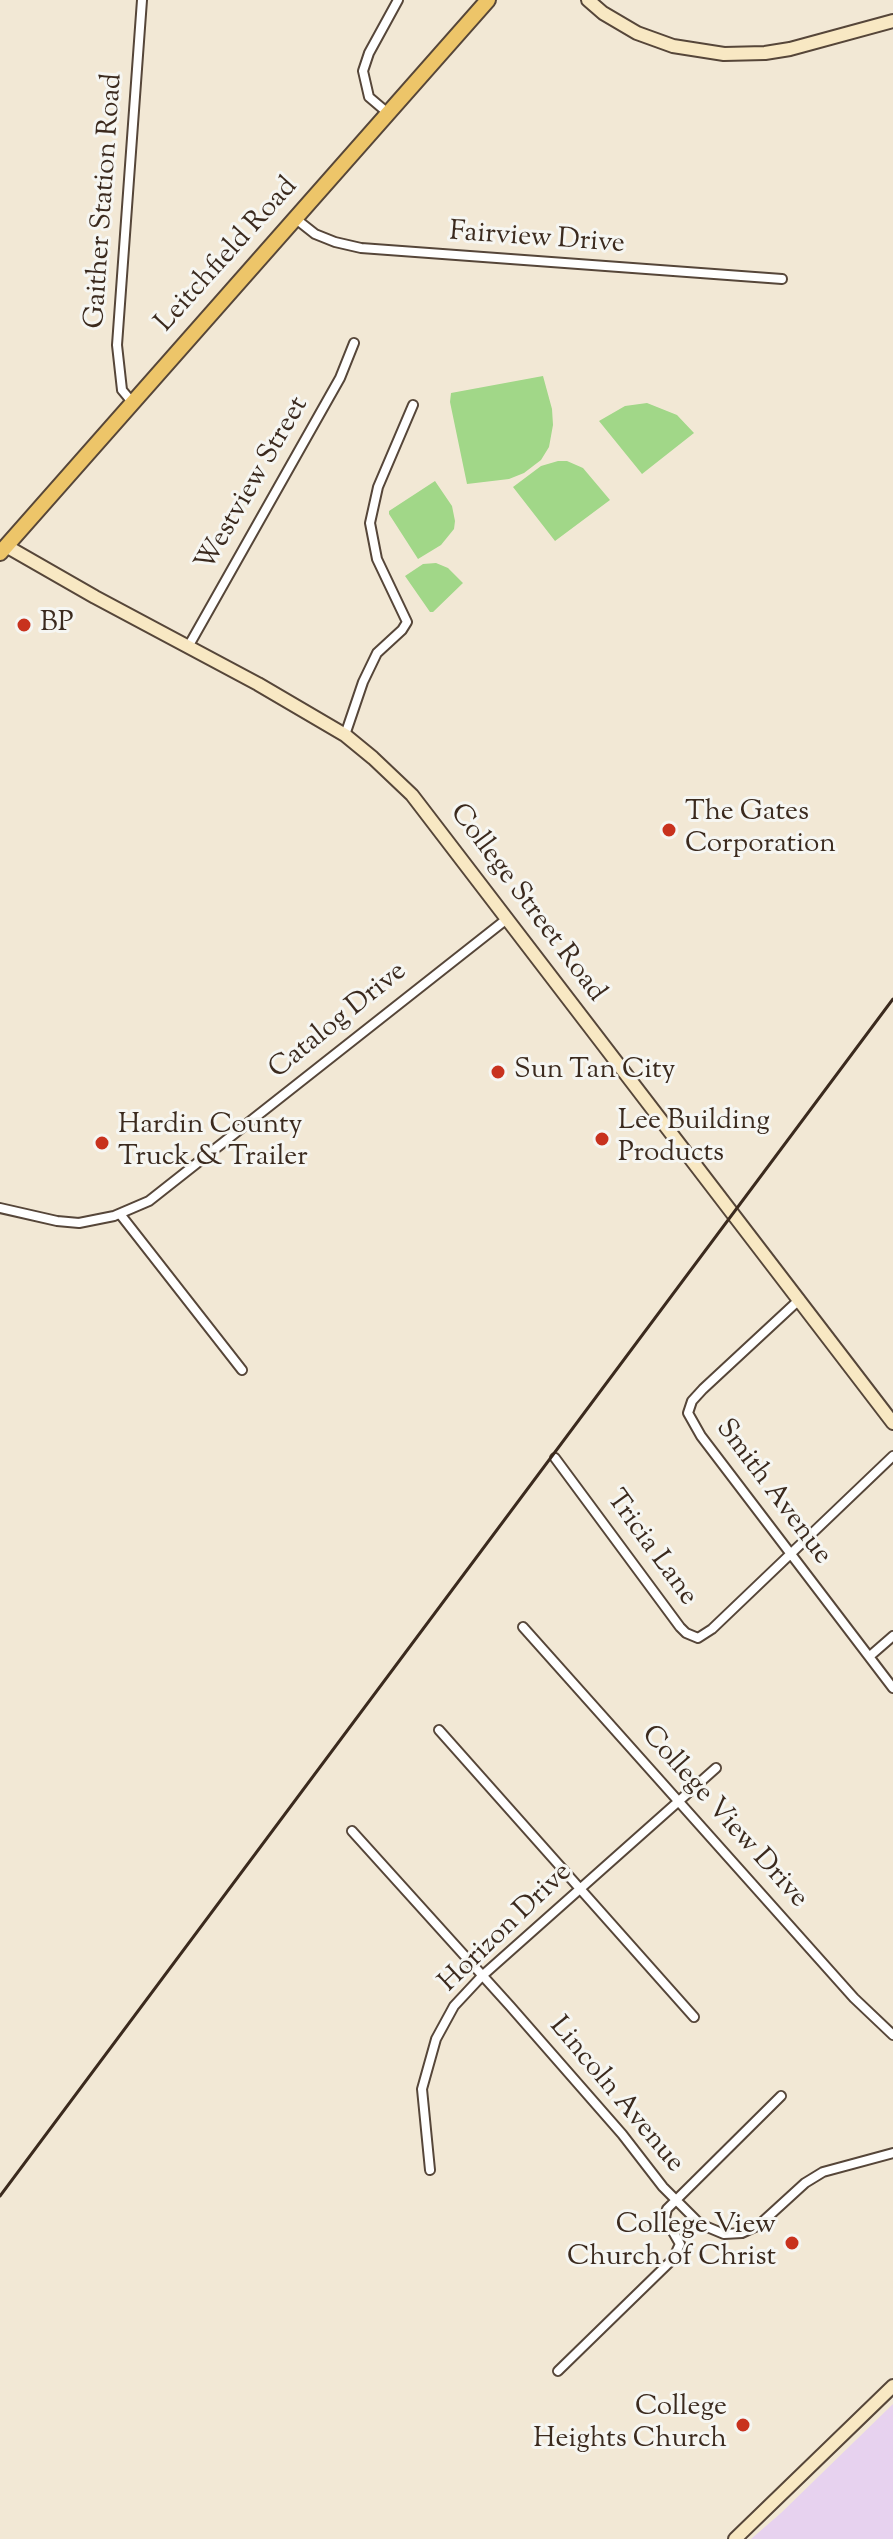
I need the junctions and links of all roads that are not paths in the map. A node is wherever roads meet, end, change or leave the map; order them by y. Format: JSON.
{"nodes":[{"id":1,"x":142,"y":0,"type":"edge"},
{"id":2,"x":398,"y":0,"type":"edge"},
{"id":3,"x":488,"y":0,"type":"edge"},
{"id":4,"x":588,"y":0,"type":"edge"},
{"id":5,"x":893,"y":21,"type":"edge"},
{"id":6,"x":389,"y":114,"type":"junction"},
{"id":7,"x":296,"y":219,"type":"junction"},
{"id":8,"x":782,"y":279,"type":"dead end"},
{"id":9,"x":354,"y":343,"type":"dead end"},
{"id":10,"x":132,"y":402,"type":"junction"},
{"id":11,"x":413,"y":405,"type":"dead end"},
{"id":12,"x":2,"y":547,"type":"edge"},
{"id":13,"x":188,"y":647,"type":"junction"},
{"id":14,"x":345,"y":735,"type":"junction"},
{"id":15,"x":508,"y":918,"type":"junction"},
{"id":16,"x":0,"y":1208,"type":"edge"},
{"id":17,"x":120,"y":1214,"type":"junction"},
{"id":18,"x":800,"y":1299,"type":"junction"},
{"id":19,"x":242,"y":1370,"type":"dead end"},
{"id":20,"x":893,"y":1423,"type":"edge"},
{"id":21,"x":893,"y":1456,"type":"edge"},
{"id":22,"x":555,"y":1458,"type":"dead end"},
{"id":23,"x":791,"y":1554,"type":"junction"},
{"id":24,"x":523,"y":1627,"type":"dead end"},
{"id":25,"x":893,"y":1636,"type":"edge"},
{"id":26,"x":870,"y":1656,"type":"junction"},
{"id":27,"x":893,"y":1688,"type":"edge"},
{"id":28,"x":439,"y":1730,"type":"dead end"},
{"id":29,"x":716,"y":1768,"type":"dead end"},
{"id":30,"x":679,"y":1801,"type":"junction"},
{"id":31,"x":352,"y":1831,"type":"dead end"},
{"id":32,"x":581,"y":1888,"type":"junction"},
{"id":33,"x":482,"y":1976,"type":"junction"},
{"id":34,"x":694,"y":2017,"type":"dead end"},
{"id":35,"x":893,"y":2035,"type":"edge"},
{"id":36,"x":781,"y":2096,"type":"dead end"},
{"id":37,"x":893,"y":2153,"type":"edge"},
{"id":38,"x":430,"y":2170,"type":"dead end"},
{"id":39,"x":676,"y":2201,"type":"junction"},
{"id":40,"x":558,"y":2371,"type":"dead end"},
{"id":41,"x":893,"y":2386,"type":"edge"},
{"id":42,"x":735,"y":2539,"type":"edge"}],
"edges":[{"from":1,"to":10,"type":"street","name":"Gaither Station Road"},
{"from":2,"to":6,"type":"street"},
{"from":3,"to":6,"type":"main road","name":"Leitchfield Road"},
{"from":4,"to":5,"type":"street"},
{"from":6,"to":7,"type":"main road","name":"Leitchfield Road"},
{"from":7,"to":8,"type":"street","name":"Fairview Drive"},
{"from":7,"to":10,"type":"main road","name":"Leitchfield Road"},
{"from":9,"to":13,"type":"street","name":"Westview Street"},
{"from":10,"to":12,"type":"main road","name":"Leitchfield Road"},
{"from":11,"to":14,"type":"street"},
{"from":12,"to":13,"type":"street","name":"College Street Road"},
{"from":13,"to":14,"type":"street","name":"College Street Road"},
{"from":14,"to":15,"type":"street","name":"College Street Road"},
{"from":15,"to":17,"type":"street","name":"Catalog Drive"},
{"from":15,"to":18,"type":"street","name":"College Street Road"},
{"from":16,"to":17,"type":"street","name":"Catalog Drive"},
{"from":17,"to":19,"type":"street"},
{"from":18,"to":20,"type":"street","name":"College Street Road"},
{"from":18,"to":23,"type":"street","name":"Smith Avenue"},
{"from":21,"to":23,"type":"street","name":"Tricia Lane"},
{"from":22,"to":23,"type":"street","name":"Tricia Lane"},
{"from":23,"to":26,"type":"street","name":"Smith Avenue"},
{"from":24,"to":30,"type":"street","name":"College View Drive"},
{"from":25,"to":26,"type":"street"},
{"from":26,"to":27,"type":"street","name":"Smith Avenue"},
{"from":28,"to":32,"type":"street"},
{"from":29,"to":30,"type":"street","name":"Horizon Drive"},
{"from":30,"to":32,"type":"street","name":"Horizon Drive"},
{"from":30,"to":35,"type":"street","name":"College View Drive"},
{"from":31,"to":33,"type":"street","name":"Lincoln Avenue"},
{"from":32,"to":33,"type":"street","name":"Horizon Drive"},
{"from":32,"to":34,"type":"street"},
{"from":33,"to":38,"type":"street","name":"Horizon Drive"},
{"from":33,"to":39,"type":"street","name":"Lincoln Avenue"},
{"from":36,"to":39,"type":"street"},
{"from":37,"to":39,"type":"street","name":"Lincoln Avenue"},
{"from":39,"to":40,"type":"street"},
{"from":41,"to":42,"type":"street"}]}
